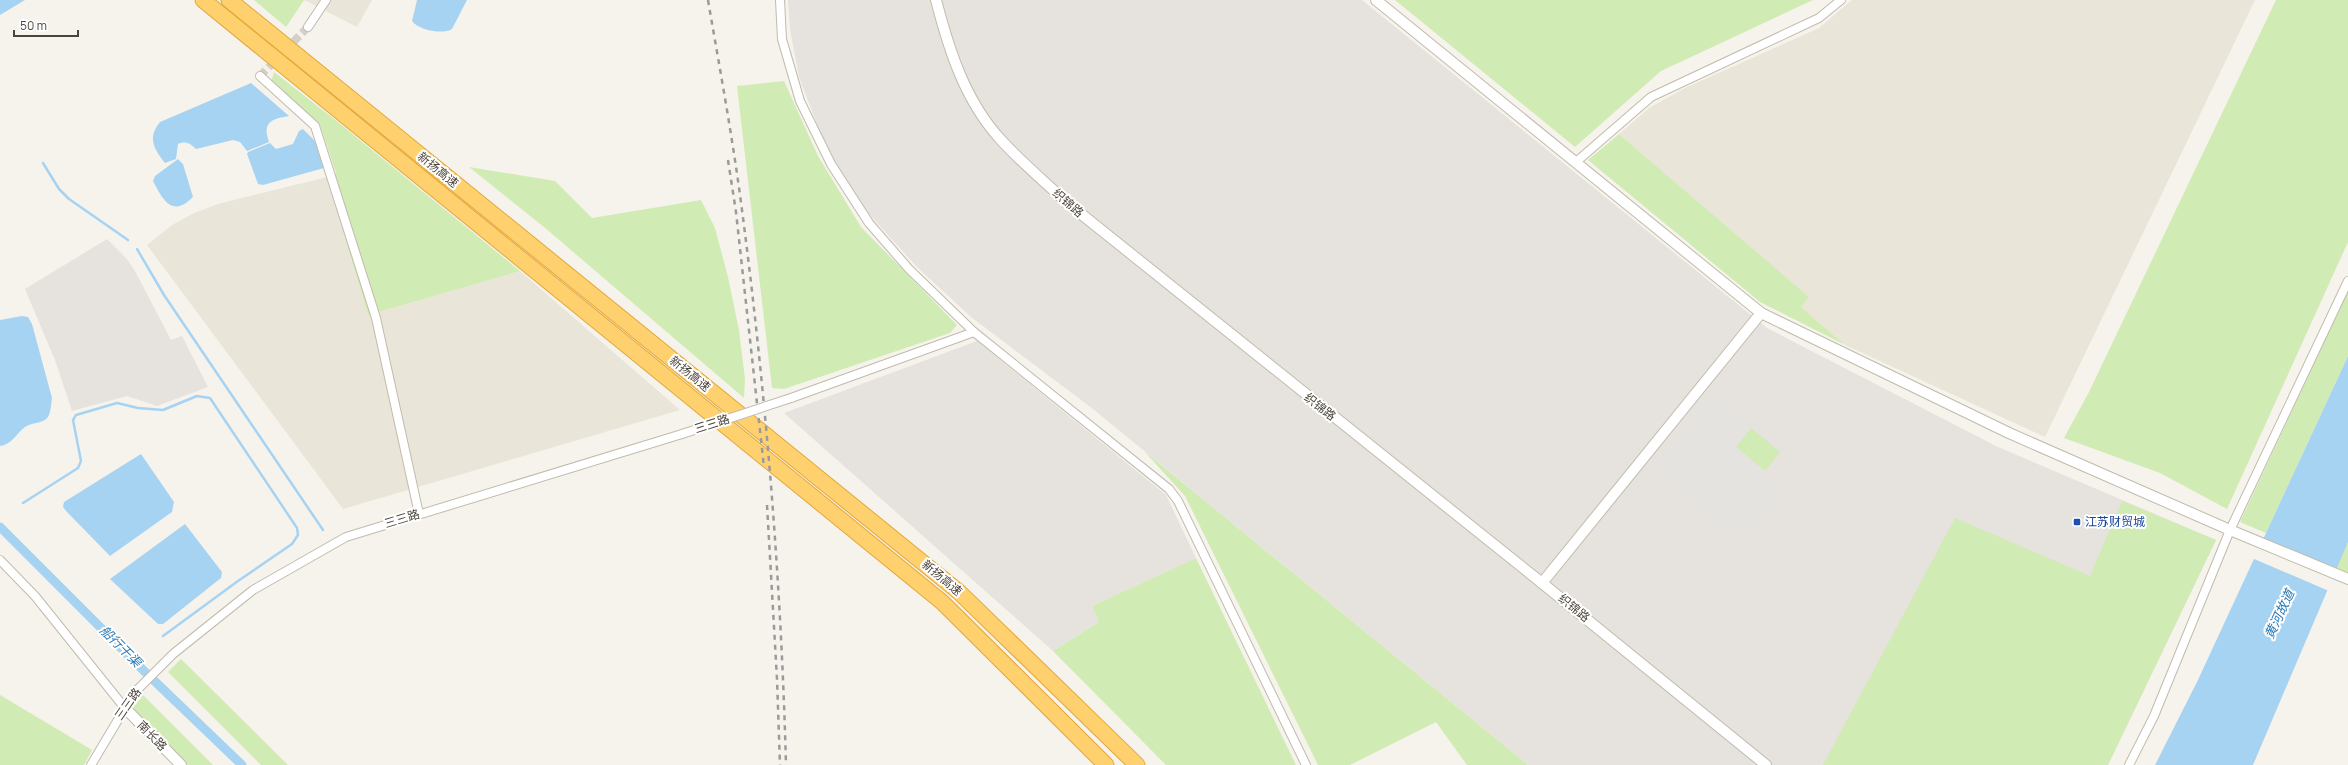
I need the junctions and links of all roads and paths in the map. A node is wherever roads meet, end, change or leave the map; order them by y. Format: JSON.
{"nodes":[{"id":1,"x":203,"y":0,"type":"edge"},
{"id":2,"x":229,"y":0,"type":"edge"},
{"id":3,"x":326,"y":0,"type":"edge"},
{"id":4,"x":780,"y":0,"type":"edge"},
{"id":5,"x":936,"y":0,"type":"edge"},
{"id":6,"x":1376,"y":0,"type":"edge"},
{"id":7,"x":1841,"y":0,"type":"edge"},
{"id":8,"x":308,"y":27,"type":"tunnel mouth"},
{"id":9,"x":260,"y":76,"type":"dead end"},
{"id":10,"x":1576,"y":162,"type":"junction"},
{"id":11,"x":2348,"y":281,"type":"edge"},
{"id":12,"x":1761,"y":313,"type":"junction"},
{"id":13,"x":974,"y":332,"type":"junction"},
{"id":14,"x":419,"y":514,"type":"junction"},
{"id":15,"x":2234,"y":531,"type":"junction"},
{"id":16,"x":0,"y":560,"type":"edge"},
{"id":17,"x":2348,"y":579,"type":"edge"},
{"id":18,"x":1542,"y":583,"type":"junction"},
{"id":19,"x":124,"y":707,"type":"junction"},
{"id":20,"x":91,"y":765,"type":"edge"},
{"id":21,"x":180,"y":765,"type":"edge"},
{"id":22,"x":1106,"y":765,"type":"edge"},
{"id":23,"x":1137,"y":765,"type":"edge"},
{"id":24,"x":1306,"y":765,"type":"edge"},
{"id":25,"x":1766,"y":765,"type":"edge"},
{"id":26,"x":2129,"y":765,"type":"edge"}],
"edges":[{"from":1,"to":22,"type":"highway","name":"新扬高速"},
{"from":2,"to":23,"type":"highway","name":"新扬高速"},
{"from":3,"to":8,"type":"street"},
{"from":4,"to":13,"type":"street"},
{"from":5,"to":18,"type":"street","name":"织锦路"},
{"from":6,"to":10,"type":"street"},
{"from":7,"to":10,"type":"street"},
{"from":9,"to":14,"type":"street"},
{"from":10,"to":12,"type":"street"},
{"from":11,"to":15,"type":"street"},
{"from":12,"to":15,"type":"street"},
{"from":12,"to":18,"type":"street"},
{"from":13,"to":14,"type":"street","name":"三三路","bridge":true},
{"from":13,"to":24,"type":"street"},
{"from":14,"to":19,"type":"street","name":"三三路"},
{"from":15,"to":17,"type":"street"},
{"from":15,"to":26,"type":"street"},
{"from":16,"to":19,"type":"street"},
{"from":18,"to":25,"type":"street","name":"织锦路"},
{"from":19,"to":20,"type":"street","name":"三三路"},
{"from":19,"to":21,"type":"street","name":"南长路"}]}
